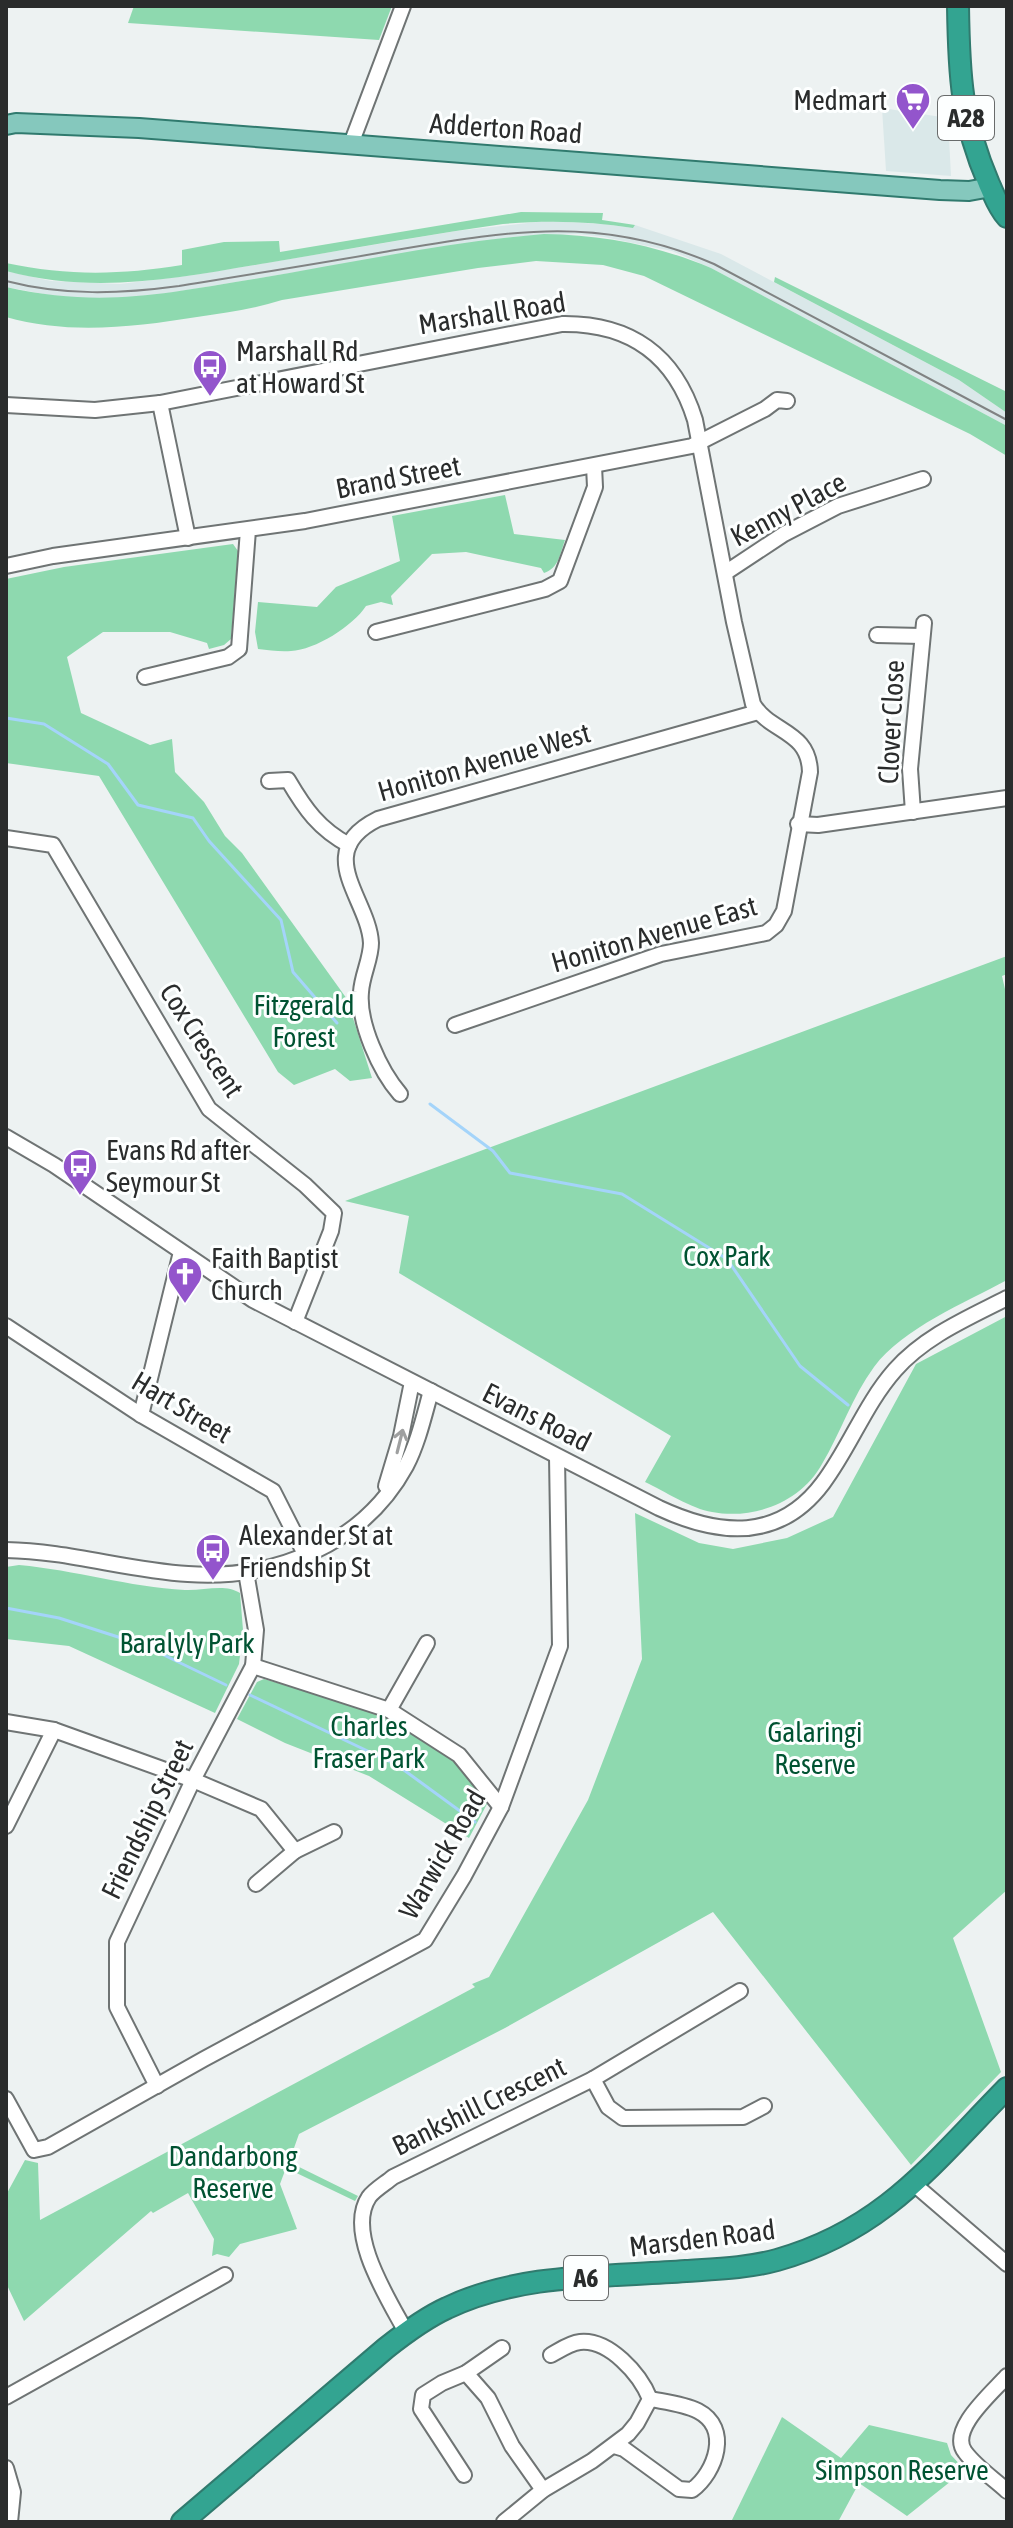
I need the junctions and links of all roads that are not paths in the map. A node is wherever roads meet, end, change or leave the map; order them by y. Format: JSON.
{"nodes":[{"id":1,"x":403,"y":6,"type":"edge"},
{"id":2,"x":958,"y":6,"type":"edge"},
{"id":3,"x":9,"y":122,"type":"edge"},
{"id":4,"x":351,"y":144,"type":"junction"},
{"id":5,"x":999,"y":193,"type":"edge"},
{"id":6,"x":1007,"y":217,"type":"edge"},
{"id":7,"x":787,"y":401,"type":"dead end"},
{"id":8,"x":160,"y":403,"type":"junction"},
{"id":9,"x":6,"y":405,"type":"edge"},
{"id":10,"x":700,"y":444,"type":"junction"},
{"id":11,"x":594,"y":466,"type":"junction"},
{"id":12,"x":923,"y":479,"type":"dead end"},
{"id":13,"x":248,"y":530,"type":"junction"},
{"id":14,"x":188,"y":538,"type":"junction"},
{"id":15,"x":6,"y":566,"type":"edge"},
{"id":16,"x":725,"y":573,"type":"junction"},
{"id":17,"x":376,"y":632,"type":"dead end"},
{"id":18,"x":877,"y":635,"type":"dead end"},
{"id":19,"x":145,"y":677,"type":"dead end"},
{"id":20,"x":758,"y":712,"type":"junction"},
{"id":21,"x":269,"y":781,"type":"dead end"},
{"id":22,"x":1007,"y":798,"type":"edge"},
{"id":23,"x":913,"y":812,"type":"junction"},
{"id":24,"x":798,"y":824,"type":"junction"},
{"id":25,"x":6,"y":838,"type":"edge"},
{"id":26,"x":349,"y":845,"type":"junction"},
{"id":27,"x":455,"y":1025,"type":"dead end"},
{"id":28,"x":400,"y":1094,"type":"dead end"},
{"id":29,"x":6,"y":1137,"type":"edge"},
{"id":30,"x":181,"y":1252,"type":"junction"},
{"id":31,"x":1007,"y":1298,"type":"edge"},
{"id":32,"x":295,"y":1322,"type":"junction"},
{"id":33,"x":6,"y":1326,"type":"edge"},
{"id":34,"x":412,"y":1382,"type":"junction"},
{"id":35,"x":431,"y":1391,"type":"junction"},
{"id":36,"x":141,"y":1415,"type":"junction"},
{"id":37,"x":557,"y":1457,"type":"junction"},
{"id":38,"x":381,"y":1499,"type":"junction"},
{"id":39,"x":6,"y":1550,"type":"edge"},
{"id":40,"x":306,"y":1556,"type":"junction"},
{"id":41,"x":246,"y":1572,"type":"junction"},
{"id":42,"x":427,"y":1643,"type":"dead end"},
{"id":43,"x":253,"y":1666,"type":"junction"},
{"id":44,"x":389,"y":1710,"type":"junction"},
{"id":45,"x":6,"y":1722,"type":"edge"},
{"id":46,"x":54,"y":1730,"type":"junction"},
{"id":47,"x":193,"y":1780,"type":"junction"},
{"id":48,"x":501,"y":1807,"type":"junction"},
{"id":49,"x":6,"y":1826,"type":"edge"},
{"id":50,"x":334,"y":1832,"type":"dead end"},
{"id":51,"x":295,"y":1851,"type":"junction"},
{"id":52,"x":256,"y":1884,"type":"dead end"},
{"id":53,"x":740,"y":1991,"type":"dead end"},
{"id":54,"x":593,"y":2079,"type":"junction"},
{"id":55,"x":157,"y":2086,"type":"junction"},
{"id":56,"x":1007,"y":2088,"type":"edge"},
{"id":57,"x":6,"y":2099,"type":"edge"},
{"id":58,"x":764,"y":2106,"type":"dead end"},
{"id":59,"x":915,"y":2185,"type":"junction"},
{"id":60,"x":1007,"y":2264,"type":"edge"},
{"id":61,"x":225,"y":2275,"type":"dead end"},
{"id":62,"x":406,"y":2332,"type":"junction"},
{"id":63,"x":502,"y":2348,"type":"dead end"},
{"id":64,"x":551,"y":2355,"type":"dead end"},
{"id":65,"x":466,"y":2373,"type":"junction"},
{"id":66,"x":1007,"y":2376,"type":"edge"},
{"id":67,"x":6,"y":2397,"type":"edge"},
{"id":68,"x":650,"y":2399,"type":"junction"},
{"id":69,"x":614,"y":2446,"type":"junction"},
{"id":70,"x":6,"y":2468,"type":"edge"},
{"id":71,"x":464,"y":2475,"type":"dead end"},
{"id":72,"x":543,"y":2490,"type":"junction"},
{"id":73,"x":1007,"y":2491,"type":"edge"},
{"id":74,"x":10,"y":2522,"type":"edge"},
{"id":75,"x":182,"y":2522,"type":"edge"},
{"id":76,"x":504,"y":2522,"type":"edge"}],
"edges":[{"from":1,"to":4,"type":"street"},
{"from":2,"to":5,"type":"highway","number":"A28"},
{"from":3,"to":4,"type":"main road","name":"Adderton Road"},
{"from":4,"to":5,"type":"main road","name":"Adderton Road"},
{"from":5,"to":6,"type":"highway","number":"A28"},
{"from":7,"to":10,"type":"street","name":"Brand Street"},
{"from":8,"to":9,"type":"street","name":"Marshall Road"},
{"from":8,"to":10,"type":"street","name":"Marshall Road"},
{"from":8,"to":14,"type":"street"},
{"from":10,"to":11,"type":"street","name":"Brand Street"},
{"from":10,"to":16,"type":"street","name":"Marshall Road"},
{"from":11,"to":13,"type":"street","name":"Brand Street"},
{"from":11,"to":17,"type":"street"},
{"from":12,"to":16,"type":"street","name":"Kenny Place"},
{"from":13,"to":14,"type":"street","name":"Brand Street"},
{"from":13,"to":19,"type":"street"},
{"from":14,"to":15,"type":"street","name":"Brand Street"},
{"from":16,"to":20,"type":"street","name":"Marshall Road"},
{"from":18,"to":23,"type":"street","name":"Clover Close"},
{"from":20,"to":24,"type":"street","name":"Honiton Avenue East"},
{"from":20,"to":26,"type":"street","name":"Honiton Avenue West"},
{"from":21,"to":26,"type":"street"},
{"from":22,"to":23,"type":"street"},
{"from":23,"to":24,"type":"street"},
{"from":24,"to":27,"type":"street","name":"Honiton Avenue East"},
{"from":25,"to":32,"type":"street","name":"Cox Crescent"},
{"from":26,"to":28,"type":"street"},
{"from":29,"to":30,"type":"street","name":"Evans Road"},
{"from":30,"to":32,"type":"street","name":"Evans Road"},
{"from":30,"to":36,"type":"street"},
{"from":31,"to":37,"type":"street","name":"Evans Road"},
{"from":32,"to":34,"type":"street","name":"Evans Road"},
{"from":33,"to":36,"type":"street","name":"Hart Street"},
{"from":34,"to":35,"type":"street","name":"Evans Road"},
{"from":38,"to":34,"type":"street","one_way":true},
{"from":35,"to":37,"type":"street","name":"Evans Road"},
{"from":35,"to":38,"type":"street"},
{"from":36,"to":40,"type":"street","name":"Hart Street"},
{"from":37,"to":48,"type":"street","name":"Warwick Road"},
{"from":38,"to":40,"type":"street"},
{"from":39,"to":41,"type":"street"},
{"from":40,"to":41,"type":"street"},
{"from":41,"to":43,"type":"street","name":"Friendship Street"},
{"from":42,"to":44,"type":"street"},
{"from":43,"to":44,"type":"street"},
{"from":43,"to":47,"type":"street","name":"Friendship Street"},
{"from":44,"to":48,"type":"street"},
{"from":45,"to":46,"type":"street"},
{"from":46,"to":47,"type":"street"},
{"from":46,"to":49,"type":"street"},
{"from":47,"to":51,"type":"street"},
{"from":47,"to":55,"type":"street","name":"Friendship Street"},
{"from":48,"to":55,"type":"street","name":"Warwick Road"},
{"from":50,"to":51,"type":"street"},
{"from":51,"to":52,"type":"street"},
{"from":53,"to":54,"type":"street","name":"Bankshill Crescent"},
{"from":54,"to":58,"type":"street"},
{"from":54,"to":62,"type":"street","name":"Bankshill Crescent"},
{"from":55,"to":57,"type":"street","name":"Warwick Road"},
{"from":56,"to":59,"type":"highway","name":"Marsden Road","number":"A6"},
{"from":59,"to":60,"type":"street"},
{"from":59,"to":62,"type":"highway","name":"Marsden Road","number":"A6"},
{"from":61,"to":67,"type":"street"},
{"from":62,"to":75,"type":"highway","name":"Marsden Road","number":"A6"},
{"from":63,"to":65,"type":"street"},
{"from":64,"to":68,"type":"street"},
{"from":65,"to":71,"type":"street"},
{"from":65,"to":72,"type":"street"},
{"from":66,"to":73,"type":"street"},
{"from":68,"to":69,"type":"street"},
{"from":68,"to":69,"type":"street"},
{"from":69,"to":72,"type":"street"},
{"from":70,"to":74,"type":"street"},
{"from":72,"to":76,"type":"street"}]}
